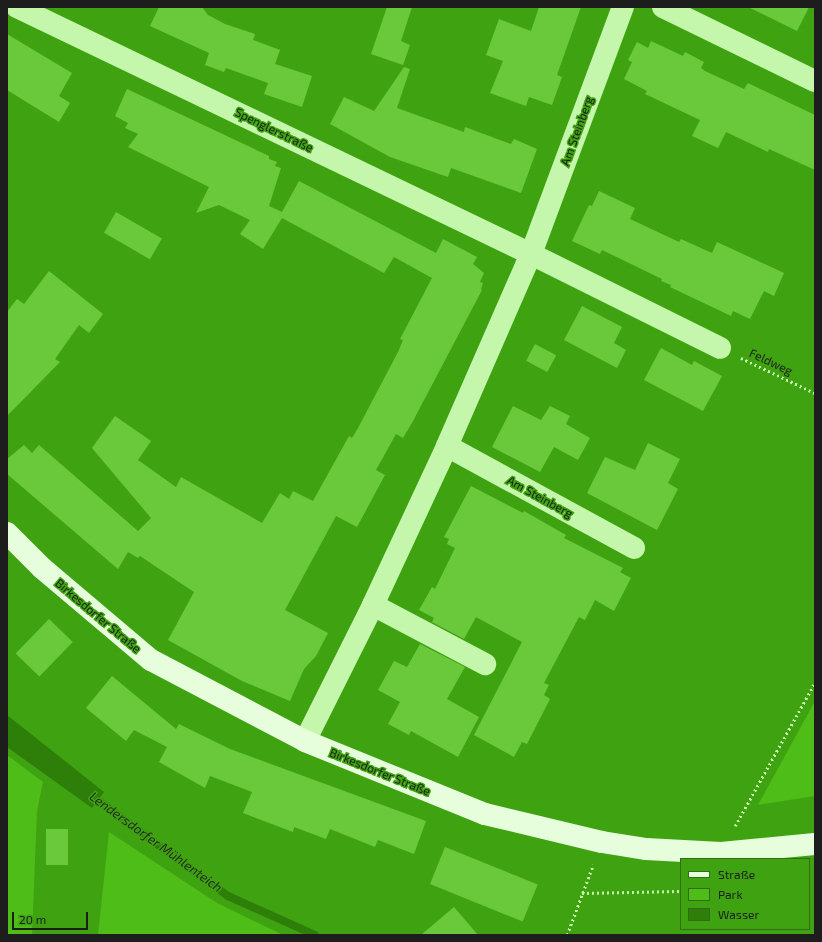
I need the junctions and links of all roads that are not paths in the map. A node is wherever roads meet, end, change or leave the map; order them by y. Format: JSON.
{"nodes":[{"id":1,"x":16,"y":7,"type":"edge"},
{"id":2,"x":623,"y":7,"type":"edge"},
{"id":3,"x":662,"y":7,"type":"edge"},
{"id":4,"x":815,"y":81,"type":"edge"},
{"id":5,"x":531,"y":254,"type":"junction"},
{"id":6,"x":720,"y":348,"type":"road end"},
{"id":7,"x":447,"y":446,"type":"junction"},
{"id":8,"x":7,"y":533,"type":"edge"},
{"id":9,"x":634,"y":548,"type":"dead end"},
{"id":10,"x":373,"y":605,"type":"junction"},
{"id":11,"x":485,"y":664,"type":"dead end"},
{"id":12,"x":304,"y":741,"type":"junction"},
{"id":13,"x":815,"y":844,"type":"edge"}],
"edges":[{"from":1,"to":5,"type":"street","name":"Spenglerstraße"},
{"from":2,"to":5,"type":"street","name":"Am Steinberg"},
{"from":3,"to":4,"type":"street"},
{"from":5,"to":6,"type":"street"},
{"from":5,"to":7,"type":"street","name":"Am Steinberg"},
{"from":7,"to":9,"type":"street","name":"Am Steinberg"},
{"from":7,"to":10,"type":"street","name":"Am Steinberg"},
{"from":8,"to":12,"type":"main road","name":"Birkesdorfer Straße"},
{"from":10,"to":11,"type":"street"},
{"from":10,"to":12,"type":"street","name":"Am Steinberg"},
{"from":12,"to":13,"type":"main road","name":"Birkesdorfer Straße"}]}
